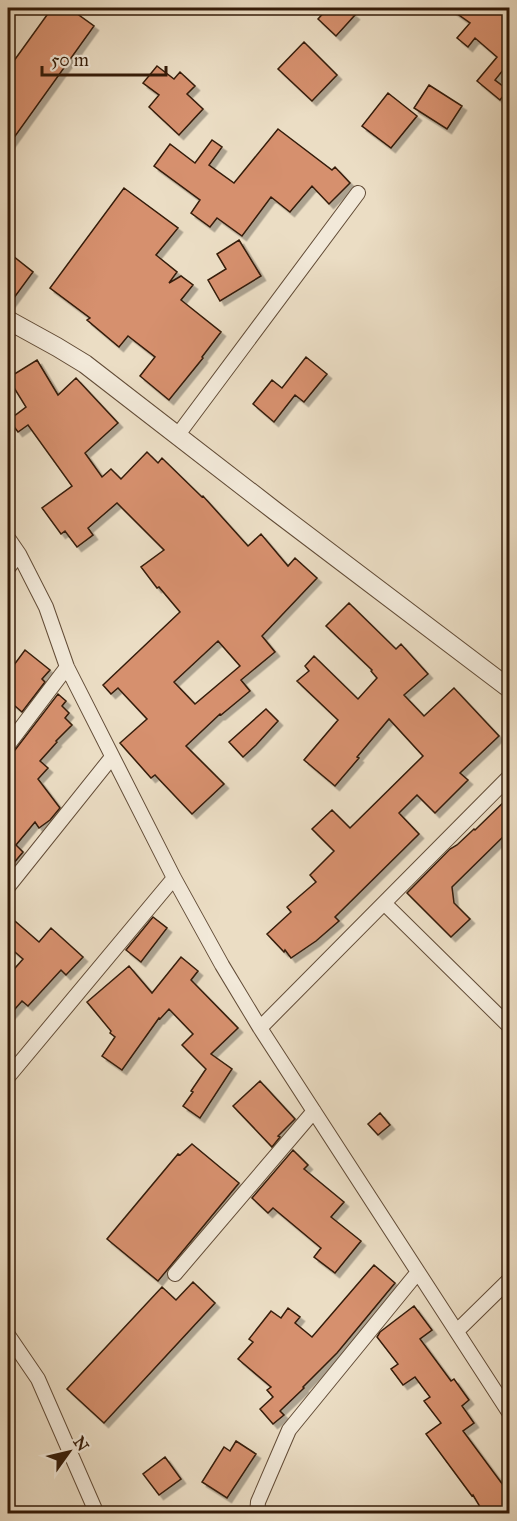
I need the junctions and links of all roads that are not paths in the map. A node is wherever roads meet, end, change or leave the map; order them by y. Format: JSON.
{"nodes":[{"id":1,"x":358,"y":193,"type":"dead end"},
{"id":2,"x":8,"y":320,"type":"edge"},
{"id":3,"x":177,"y":436,"type":"junction"},
{"id":4,"x":8,"y":538,"type":"edge"},
{"id":5,"x":19,"y":554,"type":"junction"},
{"id":6,"x":8,"y":568,"type":"edge"},
{"id":7,"x":68,"y":668,"type":"junction"},
{"id":8,"x":510,"y":689,"type":"edge"},
{"id":9,"x":8,"y":745,"type":"edge"},
{"id":10,"x":112,"y":757,"type":"junction"},
{"id":11,"x":510,"y":776,"type":"edge"},
{"id":12,"x":174,"y":878,"type":"junction"},
{"id":13,"x":8,"y":887,"type":"edge"},
{"id":14,"x":384,"y":903,"type":"junction"},
{"id":15,"x":510,"y":1027,"type":"edge"},
{"id":16,"x":260,"y":1028,"type":"junction"},
{"id":17,"x":8,"y":1077,"type":"edge"},
{"id":18,"x":314,"y":1111,"type":"junction"},
{"id":19,"x":418,"y":1272,"type":"junction"},
{"id":20,"x":175,"y":1274,"type":"dead end"},
{"id":21,"x":510,"y":1279,"type":"edge"},
{"id":22,"x":457,"y":1331,"type":"junction"},
{"id":23,"x":8,"y":1335,"type":"edge"},
{"id":24,"x":510,"y":1414,"type":"edge"},
{"id":25,"x":97,"y":1514,"type":"edge"},
{"id":26,"x":257,"y":1514,"type":"edge"}],
"edges":[{"from":1,"to":3,"type":"street"},
{"from":2,"to":3,"type":"street"},
{"from":3,"to":8,"type":"street"},
{"from":4,"to":5,"type":"street"},
{"from":5,"to":6,"type":"street"},
{"from":5,"to":7,"type":"street"},
{"from":7,"to":9,"type":"street"},
{"from":7,"to":10,"type":"street"},
{"from":10,"to":12,"type":"street"},
{"from":10,"to":13,"type":"street"},
{"from":11,"to":14,"type":"street"},
{"from":12,"to":16,"type":"street"},
{"from":12,"to":17,"type":"street"},
{"from":14,"to":15,"type":"street"},
{"from":14,"to":16,"type":"street"},
{"from":16,"to":18,"type":"street"},
{"from":18,"to":19,"type":"street"},
{"from":18,"to":20,"type":"street"},
{"from":19,"to":22,"type":"street"},
{"from":19,"to":26,"type":"street"},
{"from":21,"to":22,"type":"street"},
{"from":22,"to":24,"type":"street"},
{"from":23,"to":25,"type":"street"}]}
